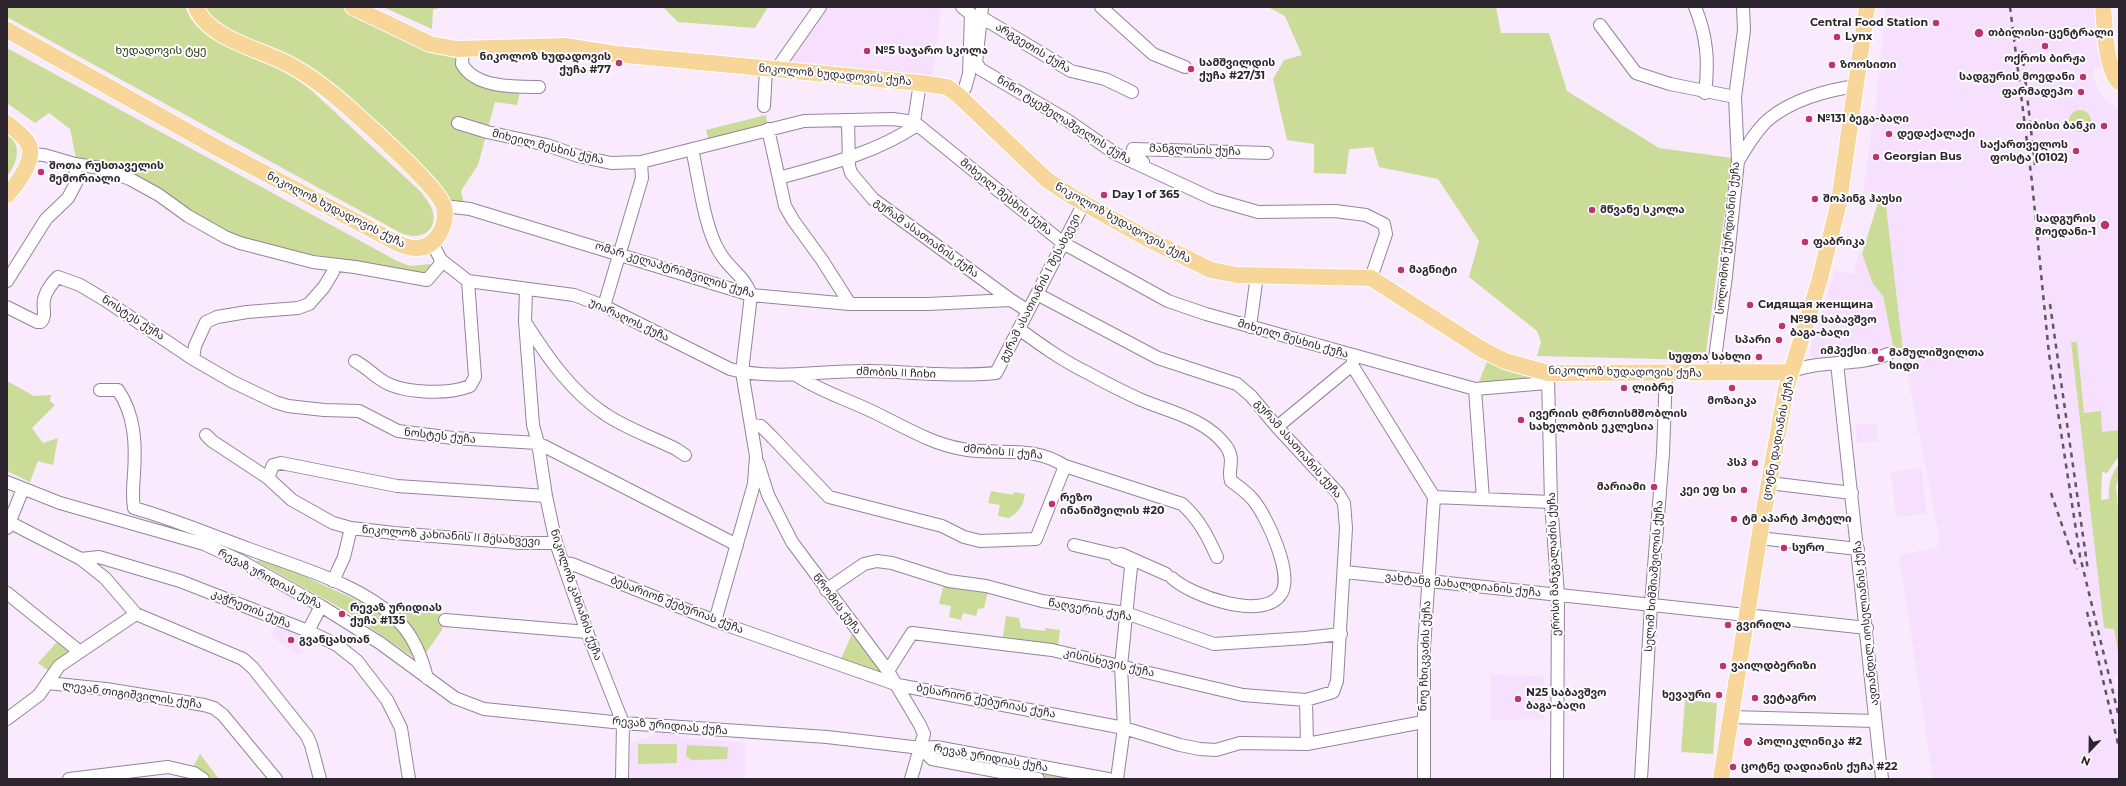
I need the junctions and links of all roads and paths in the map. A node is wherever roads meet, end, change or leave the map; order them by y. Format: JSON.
{"nodes":[{"id":1,"x":196,"y":7,"type":"edge"},
{"id":2,"x":353,"y":7,"type":"edge"},
{"id":3,"x":820,"y":7,"type":"edge"},
{"id":4,"x":962,"y":7,"type":"edge"},
{"id":5,"x":1101,"y":7,"type":"edge"},
{"id":6,"x":1695,"y":7,"type":"edge"},
{"id":7,"x":1743,"y":7,"type":"edge"},
{"id":8,"x":1867,"y":7,"type":"edge"},
{"id":9,"x":2103,"y":7,"type":"edge"},
{"id":10,"x":982,"y":12,"type":"edge"},
{"id":11,"x":1600,"y":25,"type":"dead end"},
{"id":12,"x":7,"y":30,"type":"edge"},
{"id":13,"x":463,"y":50,"type":"junction"},
{"id":14,"x":1185,"y":67,"type":"dead end"},
{"id":15,"x":771,"y":69,"type":"junction"},
{"id":16,"x":2119,"y":82,"type":"edge"},
{"id":17,"x":920,"y":83,"type":"junction"},
{"id":18,"x":1856,"y":86,"type":"junction"},
{"id":19,"x":539,"y":87,"type":"dead end"},
{"id":20,"x":1132,"y":92,"type":"dead end"},
{"id":21,"x":1705,"y":93,"type":"junction"},
{"id":22,"x":958,"y":95,"type":"junction"},
{"id":23,"x":1735,"y":97,"type":"junction"},
{"id":24,"x":764,"y":106,"type":"dead end"},
{"id":25,"x":848,"y":120,"type":"junction"},
{"id":26,"x":7,"y":123,"type":"edge"},
{"id":27,"x":458,"y":123,"type":"dead end"},
{"id":28,"x":915,"y":123,"type":"junction"},
{"id":29,"x":768,"y":129,"type":"junction"},
{"id":30,"x":692,"y":149,"type":"junction"},
{"id":31,"x":1267,"y":153,"type":"dead end"},
{"id":32,"x":30,"y":154,"type":"junction"},
{"id":33,"x":849,"y":158,"type":"junction"},
{"id":34,"x":1738,"y":161,"type":"junction"},
{"id":35,"x":641,"y":162,"type":"junction"},
{"id":36,"x":75,"y":164,"type":"junction"},
{"id":37,"x":1154,"y":173,"type":"junction"},
{"id":38,"x":779,"y":178,"type":"junction"},
{"id":39,"x":7,"y":195,"type":"edge"},
{"id":40,"x":1084,"y":203,"type":"junction"},
{"id":41,"x":444,"y":206,"type":"junction"},
{"id":42,"x":432,"y":243,"type":"junction"},
{"id":43,"x":1063,"y":243,"type":"junction"},
{"id":44,"x":619,"y":253,"type":"junction"},
{"id":45,"x":441,"y":260,"type":"junction"},
{"id":46,"x":334,"y":265,"type":"junction"},
{"id":47,"x":1257,"y":275,"type":"junction"},
{"id":48,"x":1371,"y":278,"type":"junction"},
{"id":49,"x":7,"y":281,"type":"edge"},
{"id":50,"x":468,"y":281,"type":"junction"},
{"id":51,"x":526,"y":289,"type":"junction"},
{"id":52,"x":1037,"y":294,"type":"junction"},
{"id":53,"x":751,"y":295,"type":"junction"},
{"id":54,"x":1011,"y":300,"type":"junction"},
{"id":55,"x":850,"y":304,"type":"junction"},
{"id":56,"x":604,"y":306,"type":"junction"},
{"id":57,"x":7,"y":307,"type":"edge"},
{"id":58,"x":1028,"y":312,"type":"junction"},
{"id":59,"x":524,"y":321,"type":"junction"},
{"id":60,"x":1250,"y":327,"type":"junction"},
{"id":61,"x":1019,"y":329,"type":"junction"},
{"id":62,"x":1888,"y":354,"type":"dead end"},
{"id":63,"x":193,"y":358,"type":"junction"},
{"id":64,"x":355,"y":361,"type":"dead end"},
{"id":65,"x":1353,"y":361,"type":"junction"},
{"id":66,"x":1837,"y":363,"type":"junction"},
{"id":67,"x":742,"y":372,"type":"junction"},
{"id":68,"x":1790,"y":372,"type":"junction"},
{"id":69,"x":996,"y":373,"type":"joint"},
{"id":70,"x":1666,"y":373,"type":"junction"},
{"id":71,"x":1713,"y":373,"type":"junction"},
{"id":72,"x":796,"y":374,"type":"junction"},
{"id":73,"x":1548,"y":378,"type":"junction"},
{"id":74,"x":1475,"y":389,"type":"junction"},
{"id":75,"x":100,"y":390,"type":"dead end"},
{"id":76,"x":751,"y":425,"type":"junction"},
{"id":77,"x":1277,"y":427,"type":"junction"},
{"id":78,"x":206,"y":435,"type":"dead end"},
{"id":79,"x":538,"y":443,"type":"junction"},
{"id":80,"x":685,"y":455,"type":"dead end"},
{"id":81,"x":756,"y":456,"type":"junction"},
{"id":82,"x":1065,"y":466,"type":"junction"},
{"id":83,"x":268,"y":478,"type":"junction"},
{"id":84,"x":7,"y":482,"type":"edge"},
{"id":85,"x":1769,"y":483,"type":"junction"},
{"id":86,"x":23,"y":489,"type":"junction"},
{"id":87,"x":1852,"y":493,"type":"junction"},
{"id":88,"x":546,"y":496,"type":"junction"},
{"id":89,"x":1434,"y":497,"type":"junction"},
{"id":90,"x":1483,"y":499,"type":"junction"},
{"id":91,"x":1551,"y":502,"type":"junction"},
{"id":92,"x":8,"y":524,"type":"edge"},
{"id":93,"x":351,"y":528,"type":"junction"},
{"id":94,"x":1759,"y":538,"type":"junction"},
{"id":95,"x":556,"y":544,"type":"junction"},
{"id":96,"x":737,"y":545,"type":"junction"},
{"id":97,"x":1074,"y":545,"type":"dead end"},
{"id":98,"x":1858,"y":549,"type":"junction"},
{"id":99,"x":1116,"y":555,"type":"junction"},
{"id":100,"x":1217,"y":558,"type":"dead end"},
{"id":101,"x":82,"y":559,"type":"junction"},
{"id":102,"x":563,"y":562,"type":"junction"},
{"id":103,"x":1345,"y":572,"type":"junction"},
{"id":104,"x":333,"y":581,"type":"junction"},
{"id":105,"x":1428,"y":582,"type":"junction"},
{"id":106,"x":826,"y":590,"type":"junction"},
{"id":107,"x":7,"y":593,"type":"edge"},
{"id":108,"x":1558,"y":595,"type":"junction"},
{"id":109,"x":1651,"y":605,"type":"junction"},
{"id":110,"x":321,"y":606,"type":"junction"},
{"id":111,"x":1126,"y":613,"type":"junction"},
{"id":112,"x":136,"y":614,"type":"junction"},
{"id":113,"x":1748,"y":616,"type":"junction"},
{"id":114,"x":445,"y":620,"type":"dead end"},
{"id":115,"x":715,"y":621,"type":"junction"},
{"id":116,"x":1867,"y":628,"type":"junction"},
{"id":117,"x":308,"y":631,"type":"junction"},
{"id":118,"x":587,"y":632,"type":"junction"},
{"id":119,"x":1341,"y":634,"type":"junction"},
{"id":120,"x":80,"y":652,"type":"junction"},
{"id":121,"x":1121,"y":666,"type":"junction"},
{"id":122,"x":888,"y":671,"type":"junction"},
{"id":123,"x":427,"y":678,"type":"junction"},
{"id":124,"x":47,"y":684,"type":"junction"},
{"id":125,"x":898,"y":685,"type":"junction"},
{"id":126,"x":1306,"y":700,"type":"junction"},
{"id":127,"x":1730,"y":717,"type":"junction"},
{"id":128,"x":7,"y":719,"type":"edge"},
{"id":129,"x":1875,"y":721,"type":"junction"},
{"id":130,"x":1423,"y":722,"type":"junction"},
{"id":131,"x":623,"y":723,"type":"junction"},
{"id":132,"x":1124,"y":728,"type":"junction"},
{"id":133,"x":1307,"y":744,"type":"junction"},
{"id":134,"x":921,"y":748,"type":"junction"},
{"id":135,"x":1881,"y":770,"type":"edge"},
{"id":136,"x":70,"y":779,"type":"edge"},
{"id":137,"x":203,"y":779,"type":"edge"},
{"id":138,"x":276,"y":779,"type":"edge"},
{"id":139,"x":320,"y":779,"type":"edge"},
{"id":140,"x":409,"y":779,"type":"edge"},
{"id":141,"x":622,"y":779,"type":"edge"},
{"id":142,"x":911,"y":779,"type":"edge"},
{"id":143,"x":1038,"y":779,"type":"edge"},
{"id":144,"x":1108,"y":779,"type":"edge"},
{"id":145,"x":1117,"y":779,"type":"edge"},
{"id":146,"x":1424,"y":779,"type":"edge"},
{"id":147,"x":1557,"y":779,"type":"edge"},
{"id":148,"x":1641,"y":779,"type":"edge"},
{"id":149,"x":1721,"y":779,"type":"edge"}],
"edges":[{"from":1,"to":41,"type":"main road"},
{"from":2,"to":13,"type":"main road","name":"ნიკოლოზ ხუდადოვის ქუჩა"},
{"from":3,"to":15,"type":"street"},
{"from":4,"to":22,"type":"street"},
{"from":5,"to":14,"type":"street"},
{"from":6,"to":21,"type":"street"},
{"from":7,"to":23,"type":"street","name":"სოლომონ ქურდიანის ქუჩა"},
{"from":8,"to":18,"type":"main road","name":"ცოტნე დადიანის ქუჩა"},
{"from":9,"to":16,"type":"main road"},
{"from":10,"to":20,"type":"street","name":"არგვეთის ქუჩა"},
{"from":10,"to":37,"type":"street","name":"ნინო ტყეშელაშვილის ქუჩა"},
{"from":11,"to":21,"type":"street"},
{"from":12,"to":42,"type":"main road","name":"ნიკოლოზ ხუდადოვის ქუჩა"},
{"from":13,"to":15,"type":"main road","name":"ნიკოლოზ ხუდადოვის ქუჩა"},
{"from":13,"to":19,"type":"street"},
{"from":15,"to":17,"type":"main road","name":"ნიკოლოზ ხუდადოვის ქუჩა"},
{"from":15,"to":24,"type":"street"},
{"from":17,"to":22,"type":"main road","name":"ნიკოლოზ ხუდადოვის ქუჩა"},
{"from":17,"to":28,"type":"street"},
{"from":18,"to":34,"type":"street"},
{"from":18,"to":68,"type":"main road","name":"ცოტნე დადიანის ქუჩა"},
{"from":21,"to":23,"type":"street"},
{"from":22,"to":40,"type":"main road","name":"ნიკოლოზ ხუდადოვის ქუჩა"},
{"from":23,"to":34,"type":"street","name":"სოლომონ ქურდიანის ქუჩა"},
{"from":25,"to":28,"type":"street","name":"მიხეილ მესხის ქუჩა"},
{"from":25,"to":29,"type":"street","name":"მიხეილ მესხის ქუჩა"},
{"from":25,"to":33,"type":"street","name":"გურამ ასათიანის ქუჩა"},
{"from":26,"to":32,"type":"main road"},
{"from":27,"to":35,"type":"street","name":"მიხეილ მესხის ქუჩა"},
{"from":28,"to":33,"type":"street"},
{"from":28,"to":43,"type":"street","name":"მიხეილ მესხის ქუჩა"},
{"from":29,"to":30,"type":"street","name":"მიხეილ მესხის ქუჩა"},
{"from":29,"to":38,"type":"street"},
{"from":30,"to":35,"type":"street","name":"მიხეილ მესხის ქუჩა"},
{"from":30,"to":53,"type":"street"},
{"from":31,"to":37,"type":"street","name":"მანგლისის ქუჩა"},
{"from":32,"to":36,"type":"street"},
{"from":32,"to":39,"type":"main road"},
{"from":33,"to":38,"type":"street"},
{"from":33,"to":54,"type":"street","name":"გურამ ასათიანის ქუჩა"},
{"from":34,"to":71,"type":"street","name":"სოლომონ ქურდიანის ქუჩა"},
{"from":35,"to":44,"type":"street"},
{"from":36,"to":46,"type":"street"},
{"from":36,"to":49,"type":"street"},
{"from":37,"to":48,"type":"street","name":"ნინო ტყეშელაშვილის ქუჩა"},
{"from":38,"to":55,"type":"street"},
{"from":40,"to":43,"type":"street","name":"გურამ ასათიანის I შესახვევი"},
{"from":40,"to":47,"type":"main road","name":"ნიკოლოზ ხუდადოვის ქუჩა"},
{"from":41,"to":42,"type":"main road"},
{"from":41,"to":44,"type":"street","name":"ომარ კელაპტრიშვილის ქუჩა"},
{"from":42,"to":45,"type":"street"},
{"from":43,"to":52,"type":"street","name":"გურამ ასათიანის I შესახვევი"},
{"from":43,"to":60,"type":"street","name":"მიხეილ მესხის ქუჩა"},
{"from":44,"to":53,"type":"street","name":"ომარ კელაპტრიშვილის ქუჩა"},
{"from":44,"to":56,"type":"street"},
{"from":45,"to":46,"type":"street"},
{"from":45,"to":50,"type":"street"},
{"from":46,"to":63,"type":"street"},
{"from":47,"to":48,"type":"main road","name":"ნიკოლოზ ხუდადოვის ქუჩა"},
{"from":47,"to":60,"type":"street"},
{"from":48,"to":73,"type":"main road","name":"ნიკოლოზ ხუდადოვის ქუჩა"},
{"from":50,"to":51,"type":"street","name":"უიარაღოს ქუჩა"},
{"from":50,"to":64,"type":"street"},
{"from":51,"to":56,"type":"street","name":"უიარაღოს ქუჩა"},
{"from":51,"to":59,"type":"street","name":"ნიკოლოზ კახიანის ქუჩა"},
{"from":52,"to":58,"type":"street","name":"გურამ ასათიანის I შესახვევი"},
{"from":52,"to":77,"type":"street","name":"გურამ ასათიანის ქუჩა"},
{"from":53,"to":55,"type":"street","name":"ომარ კელაპტრიშვილის ქუჩა"},
{"from":53,"to":67,"type":"street"},
{"from":54,"to":55,"type":"street","name":"ომარ კელაპტრიშვილის ქუჩა"},
{"from":54,"to":58,"type":"street"},
{"from":56,"to":67,"type":"street","name":"უიარაღოს ქუჩა"},
{"from":57,"to":63,"type":"street","name":"ნოსტეს ქუჩა"},
{"from":58,"to":61,"type":"street","name":"გურამ ასათიანის I შესახვევი"},
{"from":59,"to":79,"type":"street","name":"ნიკოლოზ კახიანის ქუჩა"},
{"from":59,"to":80,"type":"street"},
{"from":60,"to":65,"type":"street","name":"მიხეილ მესხის ქუჩა"},
{"from":61,"to":69,"type":"street","name":"გურამ ასათიანის I შესახვევი"},
{"from":61,"to":99,"type":"street"},
{"from":62,"to":66,"type":"street","name":"ნიკოლოზ ხუდადოვის ქუჩა"},
{"from":63,"to":79,"type":"street","name":"ნოსტეს ქუჩა"},
{"from":65,"to":74,"type":"street","name":"მიხეილ მესხის ქუჩა"},
{"from":65,"to":77,"type":"street"},
{"from":65,"to":89,"type":"street"},
{"from":66,"to":68,"type":"street","name":"ნიკოლოზ ხუდადოვის ქუჩა"},
{"from":66,"to":87,"type":"street","name":"ავთანდილ იოსელიანის ქუჩა"},
{"from":67,"to":72,"type":"street","name":"ძმობის II ქუჩა"},
{"from":67,"to":76,"type":"street"},
{"from":68,"to":71,"type":"main road","name":"ნიკოლოზ ხუდადოვის ქუჩა"},
{"from":68,"to":85,"type":"main road","name":"ცოტნე დადიანის ქუჩა"},
{"from":69,"to":72,"type":"street","name":"ძმობის II ჩიხი"},
{"from":70,"to":71,"type":"main road","name":"ნიკოლოზ ხუდადოვის ქუჩა"},
{"from":70,"to":73,"type":"main road","name":"ნიკოლოზ ხუდადოვის ქუჩა"},
{"from":70,"to":109,"type":"street","name":"სელიმ ხიმშიაშვილის ქუჩა"},
{"from":72,"to":82,"type":"street","name":"ძმობის II ქუჩა"},
{"from":73,"to":74,"type":"street","name":"მიხეილ მესხის ქუჩა"},
{"from":73,"to":91,"type":"street","name":"ეროსი მანჯგალაძის ქუჩა"},
{"from":74,"to":90,"type":"street"},
{"from":75,"to":104,"type":"street","name":"რევაზ ურიდიას ქუჩა"},
{"from":76,"to":81,"type":"street"},
{"from":76,"to":82,"type":"street"},
{"from":77,"to":103,"type":"street","name":"გურამ ასათიანის ქუჩა"},
{"from":78,"to":83,"type":"street","name":"ნიკოლოზ კახიანის II შესახვევი"},
{"from":79,"to":88,"type":"street","name":"ნიკოლოზ კახიანის ქუჩა"},
{"from":79,"to":96,"type":"street","name":"ნოსტეს ქუჩა"},
{"from":81,"to":96,"type":"street"},
{"from":81,"to":106,"type":"street","name":"წრომის ქუჩა"},
{"from":82,"to":100,"type":"street","name":"ძმობის II ქუჩა"},
{"from":83,"to":88,"type":"street"},
{"from":83,"to":93,"type":"street","name":"ნიკოლოზ კახიანის II შესახვევი"},
{"from":84,"to":86,"type":"street","name":"რევაზ ურიდიას ქუჩა"},
{"from":85,"to":87,"type":"street"},
{"from":85,"to":94,"type":"main road","name":"ცოტნე დადიანის ქუჩა"},
{"from":86,"to":92,"type":"street"},
{"from":86,"to":110,"type":"street","name":"რევაზ ურიდიას ქუჩა"},
{"from":87,"to":98,"type":"street","name":"ავთანდილ იოსელიანის ქუჩა"},
{"from":88,"to":95,"type":"street","name":"ნიკოლოზ კახიანის ქუჩა"},
{"from":89,"to":90,"type":"street"},
{"from":89,"to":105,"type":"street","name":"ნოე ჩხიკვაძის ქუჩა"},
{"from":90,"to":91,"type":"street"},
{"from":91,"to":108,"type":"street","name":"ეროსი მანჯგალაძის ქუჩა"},
{"from":92,"to":101,"type":"street"},
{"from":93,"to":95,"type":"street","name":"ნიკოლოზ კახიანის II შესახვევი"},
{"from":93,"to":104,"type":"street"},
{"from":94,"to":98,"type":"street"},
{"from":94,"to":113,"type":"main road","name":"ცოტნე დადიანის ქუჩა"},
{"from":95,"to":102,"type":"street","name":"ნიკოლოზ კახიანის ქუჩა"},
{"from":96,"to":115,"type":"street"},
{"from":97,"to":99,"type":"street"},
{"from":98,"to":116,"type":"street","name":"ავთანდილ იოსელიანის ქუჩა"},
{"from":99,"to":111,"type":"street"},
{"from":101,"to":112,"type":"street"},
{"from":101,"to":117,"type":"street","name":"კაჭრეთის ქუჩა"},
{"from":102,"to":115,"type":"street","name":"ბესარიონ ქებურიას ქუჩა"},
{"from":102,"to":118,"type":"street","name":"ნიკოლოზ კახიანის ქუჩა"},
{"from":103,"to":105,"type":"street","name":"ვახტანგ მახალდიანის ქუჩა"},
{"from":103,"to":119,"type":"street","name":"გურამ ასათიანის ქუჩა"},
{"from":104,"to":123,"type":"street","name":"რევაზ ურიდიას ქუჩა"},
{"from":105,"to":108,"type":"street","name":"ვახტანგ მახალდიანის ქუჩა"},
{"from":105,"to":130,"type":"street","name":"ნოე ჩხიკვაძის ქუჩა"},
{"from":106,"to":111,"type":"street","name":"წაღვერის ქუჩა"},
{"from":106,"to":122,"type":"street","name":"წრომის ქუჩა"},
{"from":107,"to":120,"type":"street"},
{"from":108,"to":109,"type":"street","name":"ვახტანგ მახალდიანის ქუჩა"},
{"from":108,"to":147,"type":"street","name":"ეროსი მანჯგალაძის ქუჩა"},
{"from":109,"to":113,"type":"street","name":"ვახტანგ მახალდიანის ქუჩა"},
{"from":109,"to":148,"type":"street","name":"სელიმ ხიმშიაშვილის ქუჩა"},
{"from":110,"to":117,"type":"street"},
{"from":110,"to":123,"type":"street","name":"რევაზ ურიდიას ქუჩა"},
{"from":111,"to":119,"type":"street","name":"წაღვერის ქუჩა"},
{"from":111,"to":121,"type":"street"},
{"from":112,"to":120,"type":"street","name":"ლევან თიგიშვილის ქუჩა"},
{"from":112,"to":139,"type":"street"},
{"from":113,"to":116,"type":"street","name":"ვახტანგ მახალდიანის ქუჩა"},
{"from":113,"to":127,"type":"main road","name":"ცოტნე დადიანის ქუჩა"},
{"from":114,"to":118,"type":"street"},
{"from":115,"to":125,"type":"street","name":"ბესარიონ ქებურიას ქუჩა"},
{"from":116,"to":129,"type":"street","name":"ავთანდილ იოსელიანის ქუჩა"},
{"from":117,"to":140,"type":"street","name":"კაჭრეთის ქუჩა"},
{"from":118,"to":131,"type":"street","name":"ნიკოლოზ კახიანის ქუჩა"},
{"from":119,"to":126,"type":"street","name":"გურამ ასათიანის ქუჩა"},
{"from":120,"to":124,"type":"street","name":"ლევან თიგიშვილის ქუჩა"},
{"from":121,"to":122,"type":"street","name":"კისისხევის ქუჩა"},
{"from":121,"to":126,"type":"street","name":"კისისხევის ქუჩა"},
{"from":121,"to":132,"type":"street"},
{"from":122,"to":125,"type":"street","name":"წრომის ქუჩა"},
{"from":123,"to":131,"type":"street","name":"რევაზ ურიდიას ქუჩა"},
{"from":124,"to":128,"type":"street"},
{"from":124,"to":138,"type":"street","name":"ლევან თიგიშვილის ქუჩა"},
{"from":125,"to":132,"type":"street","name":"ბესარიონ ქებურიას ქუჩა"},
{"from":125,"to":134,"type":"street","name":"წრომის ქუჩა"},
{"from":126,"to":133,"type":"street"},
{"from":127,"to":129,"type":"street"},
{"from":127,"to":149,"type":"main road","name":"ცოტნე დადიანის ქუჩა"},
{"from":129,"to":135,"type":"street","name":"ავთანდილ იოსელიანის ქუჩა"},
{"from":130,"to":133,"type":"street","name":"ბესარიონ ქებურიას ქუჩა"},
{"from":130,"to":146,"type":"street","name":"ნოე ჩხიკვაძის ქუჩა"},
{"from":131,"to":134,"type":"street","name":"რევაზ ურიდიას ქუჩა"},
{"from":131,"to":141,"type":"street","name":"ნიკოლოზ კახიანის ქუჩა"},
{"from":132,"to":133,"type":"street","name":"ბესარიონ ქებურიას ქუჩა"},
{"from":132,"to":145,"type":"street"},
{"from":134,"to":142,"type":"street","name":"წრომის ქუჩა"},
{"from":134,"to":143,"type":"street","name":"რევაზ ურიდიას ქუჩა"},
{"from":134,"to":144,"type":"street","name":"რევაზ ურიდიას ქუჩა"},
{"from":136,"to":137,"type":"street"}]}
